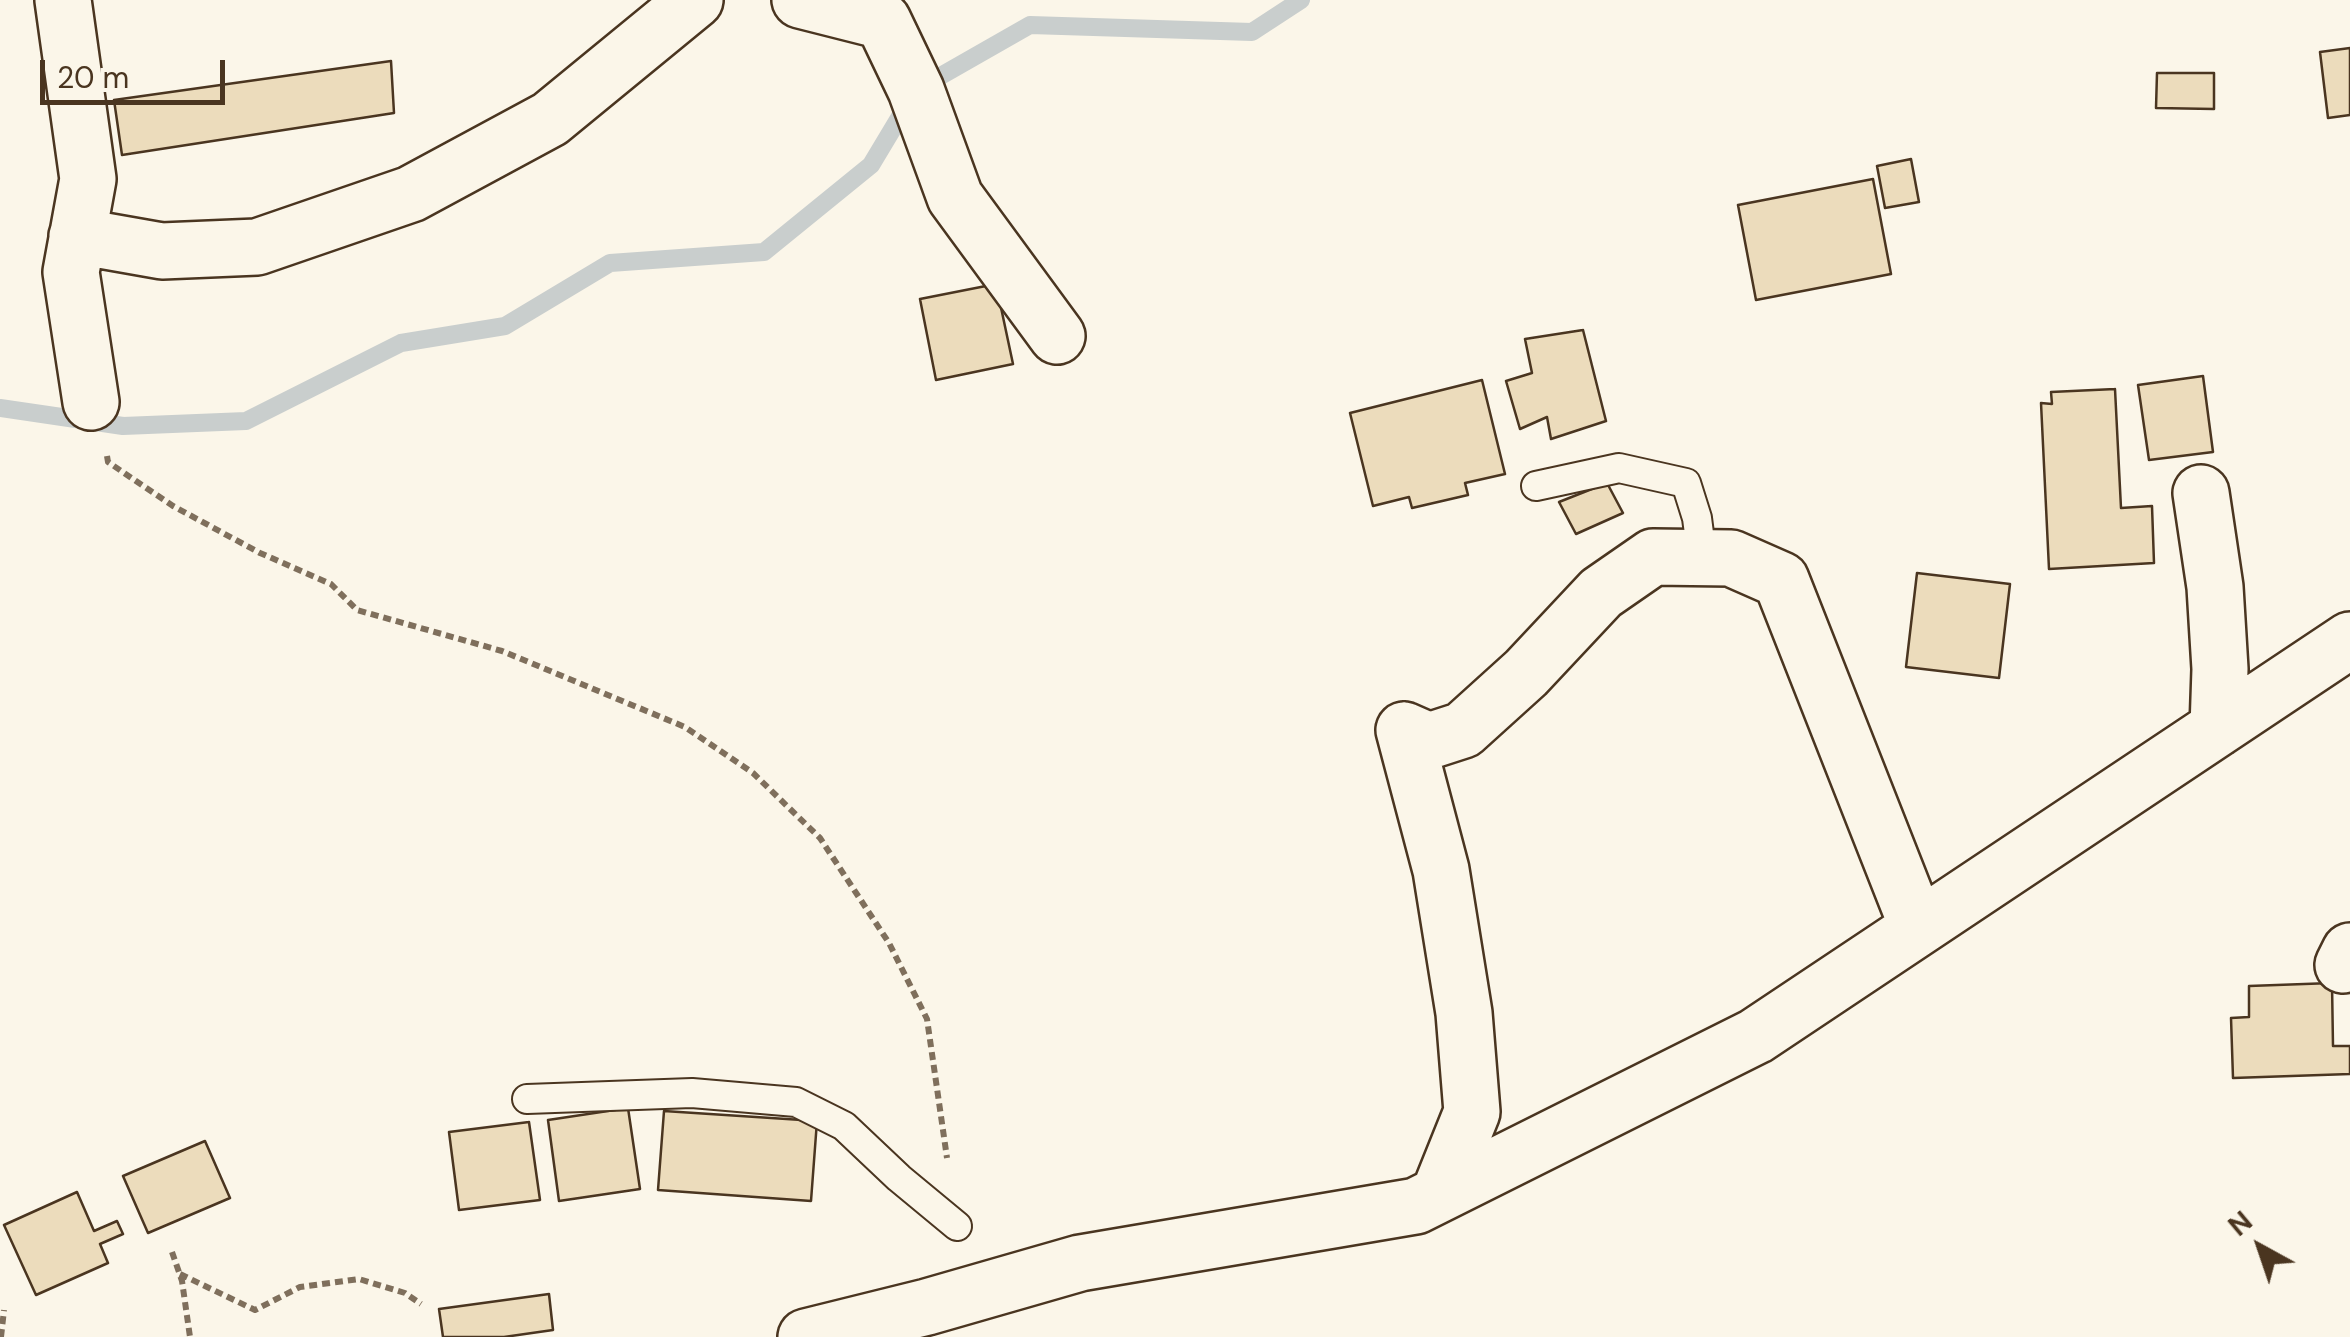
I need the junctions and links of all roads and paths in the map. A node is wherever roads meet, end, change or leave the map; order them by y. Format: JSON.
{"nodes":[{"id":1,"x":63,"y":0,"type":"edge"},
{"id":2,"x":695,"y":0,"type":"edge"},
{"id":3,"x":800,"y":0,"type":"edge"},
{"id":4,"x":78,"y":236,"type":"junction"},
{"id":5,"x":1057,"y":336,"type":"dead end"},
{"id":6,"x":91,"y":402,"type":"joint"},
{"id":7,"x":1536,"y":486,"type":"dead end"},
{"id":8,"x":2201,"y":492,"type":"dead end"},
{"id":9,"x":1702,"y":557,"type":"junction"},
{"id":10,"x":2345,"y":650,"type":"edge"},
{"id":11,"x":2218,"y":728,"type":"junction"},
{"id":12,"x":1918,"y":928,"type":"junction"},
{"id":13,"x":527,"y":1099,"type":"dead end"},
{"id":14,"x":1440,"y":1194,"type":"junction"},
{"id":15,"x":957,"y":1226,"type":"joint"},
{"id":16,"x":172,"y":1252,"type":"dead end"},
{"id":17,"x":180,"y":1274,"type":"junction"},
{"id":18,"x":420,"y":1304,"type":"dead end"},
{"id":19,"x":4,"y":1310,"type":"dead end"},
{"id":20,"x":1,"y":1337,"type":"edge"},
{"id":21,"x":190,"y":1337,"type":"edge"},
{"id":22,"x":806,"y":1337,"type":"edge"}],
"edges":[{"from":1,"to":4,"type":"street"},
{"from":2,"to":4,"type":"street"},
{"from":3,"to":5,"type":"street"},
{"from":4,"to":6,"type":"street"},
{"from":6,"to":15,"type":"path"},
{"from":7,"to":9,"type":"lane"},
{"from":8,"to":11,"type":"street"},
{"from":9,"to":12,"type":"street"},
{"from":9,"to":14,"type":"street"},
{"from":10,"to":11,"type":"street"},
{"from":11,"to":12,"type":"street"},
{"from":12,"to":14,"type":"street"},
{"from":13,"to":15,"type":"lane"},
{"from":14,"to":22,"type":"street"},
{"from":16,"to":17,"type":"path"},
{"from":17,"to":18,"type":"path"},
{"from":17,"to":21,"type":"path"},
{"from":19,"to":20,"type":"path"}]}
